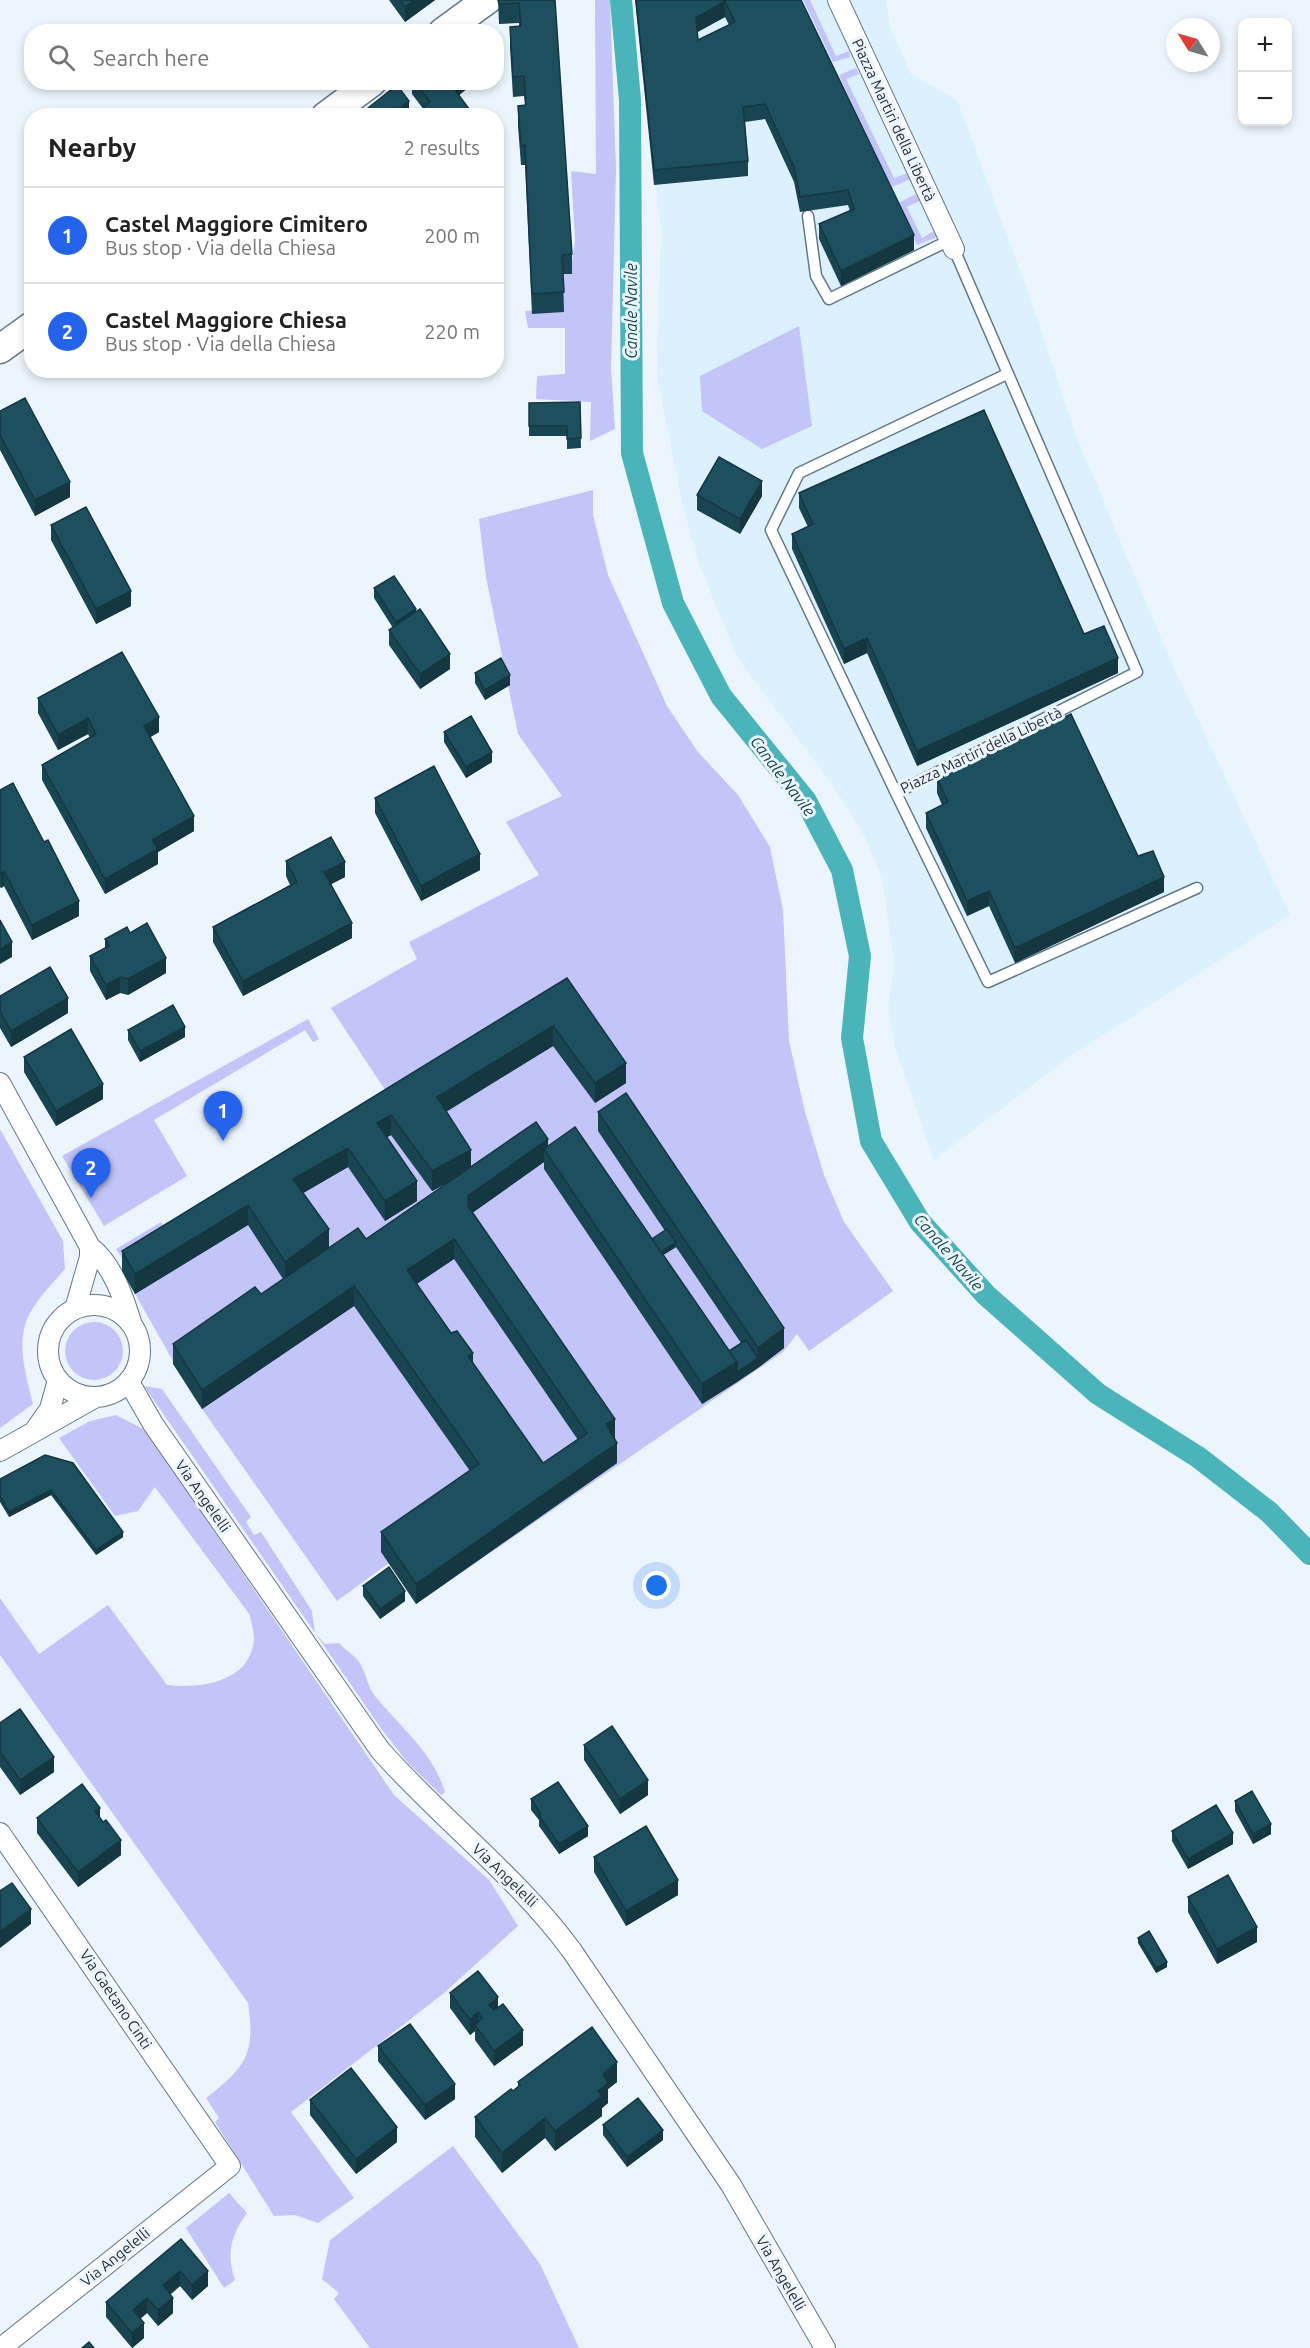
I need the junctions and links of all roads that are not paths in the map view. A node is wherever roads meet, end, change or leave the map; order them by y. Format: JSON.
{"nodes":[{"id":1,"x":838,"y":0,"type":"edge"},
{"id":2,"x":481,"y":2,"type":"edge"},
{"id":3,"x":453,"y":24,"type":"edge"},
{"id":4,"x":361,"y":90,"type":"edge"},
{"id":5,"x":337,"y":108,"type":"edge"},
{"id":6,"x":808,"y":216,"type":"dead end"},
{"id":7,"x":952,"y":244,"type":"junction"},
{"id":8,"x":24,"y":332,"type":"edge"},
{"id":9,"x":0,"y":349,"type":"edge"},
{"id":10,"x":1007,"y":375,"type":"junction"},
{"id":11,"x":896,"y":793,"type":"junction"},
{"id":12,"x":1197,"y":888,"type":"dead end"},
{"id":13,"x":0,"y":1083,"type":"edge"},
{"id":14,"x":90,"y":1247,"type":"junction"},
{"id":15,"x":75,"y":1309,"type":"junction"},
{"id":16,"x":131,"y":1323,"type":"junction"},
{"id":17,"x":58,"y":1380,"type":"junction"},
{"id":18,"x":129,"y":1382,"type":"junction"},
{"id":19,"x":104,"y":1395,"type":"junction"},
{"id":20,"x":153,"y":1424,"type":"junction"},
{"id":21,"x":33,"y":1432,"type":"junction"},
{"id":22,"x":0,"y":1451,"type":"edge"},
{"id":23,"x":0,"y":1833,"type":"edge"},
{"id":24,"x":230,"y":2166,"type":"joint"},
{"id":25,"x":742,"y":2202,"type":"junction"},
{"id":26,"x":1,"y":2348,"type":"edge"},
{"id":27,"x":810,"y":2348,"type":"edge"},
{"id":28,"x":825,"y":2348,"type":"edge"}],
"edges":[{"from":1,"to":7,"type":"street","name":"Piazza Martiri della Libertà"},
{"from":2,"to":3,"type":"street"},
{"from":4,"to":5,"type":"street"},
{"from":6,"to":7,"type":"lane"},
{"from":7,"to":10,"type":"lane","name":"Piazza Martiri della Libertà"},
{"from":8,"to":9,"type":"street"},
{"from":10,"to":11,"type":"lane","name":"Piazza Martiri della Libertà"},
{"from":10,"to":11,"type":"lane","name":"Piazza Martiri della Libertà"},
{"from":11,"to":12,"type":"lane"},
{"from":13,"to":14,"type":"street"},
{"from":14,"to":15,"type":"street"},
{"from":14,"to":16,"type":"street"},
{"from":15,"to":16,"type":"street"},
{"from":15,"to":17,"type":"street"},
{"from":16,"to":18,"type":"street"},
{"from":17,"to":19,"type":"street"},
{"from":17,"to":21,"type":"street"},
{"from":18,"to":19,"type":"street"},
{"from":18,"to":20,"type":"street","name":"Via Angelelli"},
{"from":19,"to":20,"type":"street","name":"Via Angelelli"},
{"from":19,"to":21,"type":"street"},
{"from":20,"to":25,"type":"street","name":"Via Angelelli"},
{"from":21,"to":22,"type":"street"},
{"from":23,"to":24,"type":"street","name":"Via Gaetano Cinti"},
{"from":24,"to":26,"type":"street","name":"Via Angelelli"},
{"from":25,"to":27,"type":"street"},
{"from":25,"to":28,"type":"street","name":"Via Angelelli"}]}
